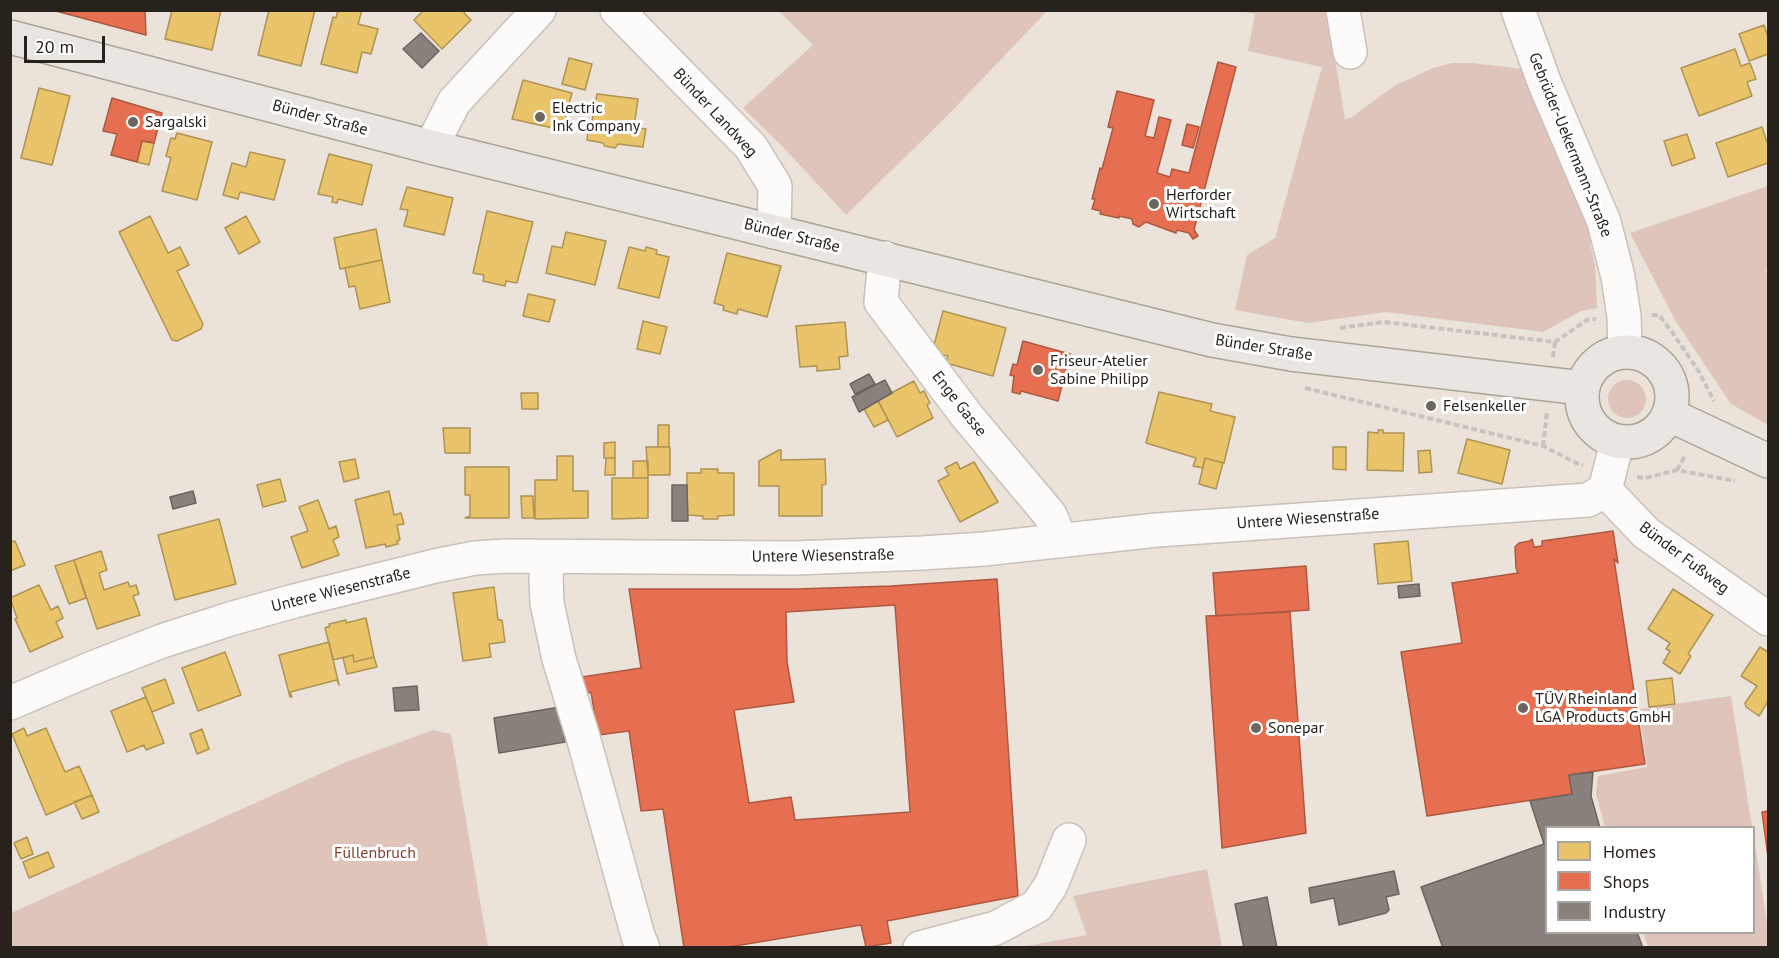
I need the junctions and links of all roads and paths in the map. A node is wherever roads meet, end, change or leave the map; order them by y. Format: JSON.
{"nodes":[{"id":1,"x":539,"y":10,"type":"edge"},
{"id":2,"x":617,"y":10,"type":"edge"},
{"id":3,"x":1343,"y":10,"type":"edge"},
{"id":4,"x":1518,"y":10,"type":"edge"},
{"id":5,"x":10,"y":37,"type":"edge"},
{"id":6,"x":1350,"y":52,"type":"dead end"},
{"id":7,"x":431,"y":147,"type":"junction"},
{"id":8,"x":774,"y":232,"type":"junction"},
{"id":9,"x":885,"y":258,"type":"junction"},
{"id":10,"x":1624,"y":316,"type":"junction"},
{"id":11,"x":1338,"y":328,"type":"dead end"},
{"id":12,"x":1625,"y":351,"type":"junction"},
{"id":13,"x":1582,"y":388,"type":"junction"},
{"id":14,"x":1712,"y":400,"type":"dead end"},
{"id":15,"x":1670,"y":415,"type":"junction"},
{"id":16,"x":1543,"y":446,"type":"dead end"},
{"id":17,"x":1611,"y":468,"type":"junction"},
{"id":18,"x":1757,"y":472,"type":"edge"},
{"id":19,"x":1061,"y":541,"type":"junction"},
{"id":20,"x":548,"y":557,"type":"junction"},
{"id":21,"x":1768,"y":620,"type":"edge"},
{"id":22,"x":10,"y":703,"type":"edge"},
{"id":23,"x":1069,"y":840,"type":"dead end"},
{"id":24,"x":643,"y":948,"type":"edge"},
{"id":25,"x":920,"y":948,"type":"edge"}],
"edges":[{"from":1,"to":7,"type":"street"},
{"from":2,"to":8,"type":"street","name":"Bünder Landweg"},
{"from":3,"to":6,"type":"street"},
{"from":4,"to":10,"type":"street","name":"Gebrüder-Uekermann-Straße"},
{"from":5,"to":7,"type":"main road","name":"Bünder Straße"},
{"from":7,"to":8,"type":"main road","name":"Bünder Straße"},
{"from":8,"to":9,"type":"main road","name":"Bünder Straße"},
{"from":9,"to":13,"type":"main road","name":"Bünder Straße"},
{"from":9,"to":19,"type":"street","name":"Enge Gasse"},
{"from":10,"to":11,"type":"path"},
{"from":10,"to":12,"type":"street","name":"Gebrüder-Uekermann-Straße"},
{"from":10,"to":14,"type":"path"},
{"from":12,"to":13,"type":"main road"},
{"from":12,"to":15,"type":"main road"},
{"from":13,"to":17,"type":"main road"},
{"from":15,"to":17,"type":"main road"},
{"from":15,"to":18,"type":"main road"},
{"from":16,"to":17,"type":"path"},
{"from":17,"to":18,"type":"path"},
{"from":17,"to":19,"type":"street","name":"Untere Wiesenstraße"},
{"from":17,"to":21,"type":"street","name":"Bünder Fußweg"},
{"from":19,"to":20,"type":"street","name":"Untere Wiesenstraße"},
{"from":20,"to":22,"type":"street","name":"Untere Wiesenstraße"},
{"from":20,"to":24,"type":"street"},
{"from":23,"to":25,"type":"street"}]}
